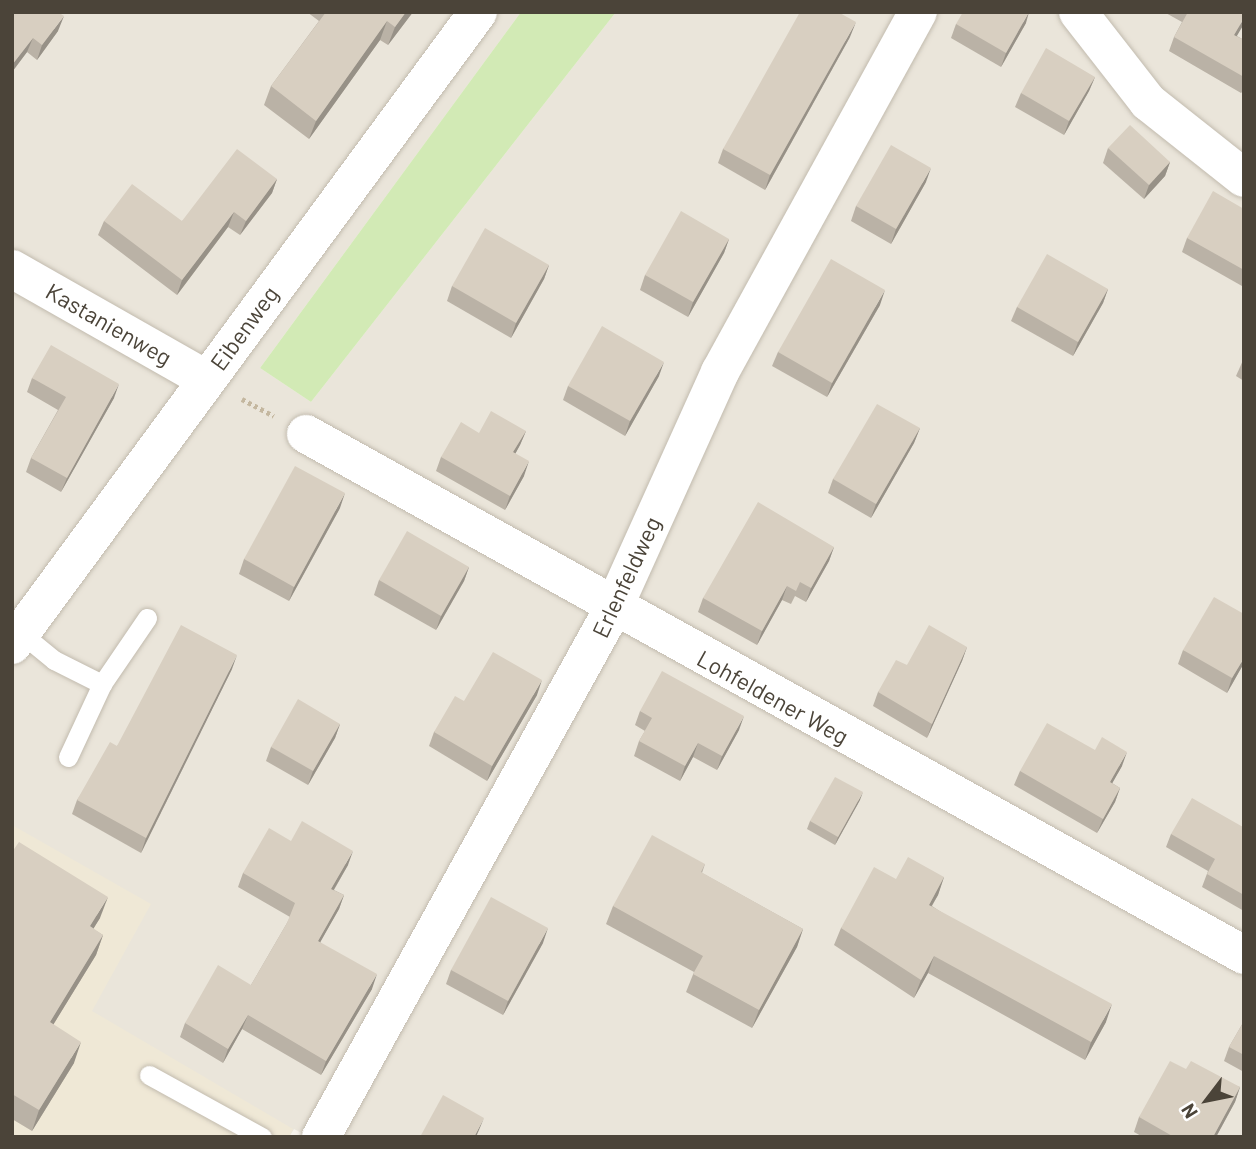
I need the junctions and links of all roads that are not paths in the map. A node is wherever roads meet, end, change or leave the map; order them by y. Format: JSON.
{"nodes":[{"id":1,"x":478,"y":12,"type":"edge"},
{"id":2,"x":918,"y":12,"type":"edge"},
{"id":3,"x":1078,"y":12,"type":"edge"},
{"id":4,"x":1244,"y":178,"type":"edge"},
{"id":5,"x":12,"y":269,"type":"edge"},
{"id":6,"x":206,"y":379,"type":"junction"},
{"id":7,"x":306,"y":433,"type":"road end"},
{"id":8,"x":613,"y":609,"type":"junction"},
{"id":9,"x":147,"y":618,"type":"dead end"},
{"id":10,"x":17,"y":639,"type":"edge"},
{"id":11,"x":102,"y":684,"type":"junction"},
{"id":12,"x":68,"y":757,"type":"dead end"},
{"id":13,"x":1244,"y":956,"type":"edge"},
{"id":14,"x":149,"y":1075,"type":"dead end"},
{"id":15,"x":262,"y":1137,"type":"edge"},
{"id":16,"x":321,"y":1137,"type":"edge"}],
"edges":[{"from":1,"to":6,"type":"street","name":"Eibenweg"},
{"from":2,"to":8,"type":"street","name":"Erlenfeldweg"},
{"from":3,"to":4,"type":"street"},
{"from":5,"to":6,"type":"street","name":"Kastanienweg"},
{"from":6,"to":10,"type":"street","name":"Eibenweg"},
{"from":7,"to":8,"type":"street","name":"Lohfeldener Weg"},
{"from":8,"to":13,"type":"street","name":"Lohfeldener Weg"},
{"from":8,"to":16,"type":"street","name":"Erlenfeldweg"},
{"from":9,"to":11,"type":"lane"},
{"from":10,"to":11,"type":"lane"},
{"from":11,"to":12,"type":"lane"},
{"from":14,"to":15,"type":"lane"}]}
